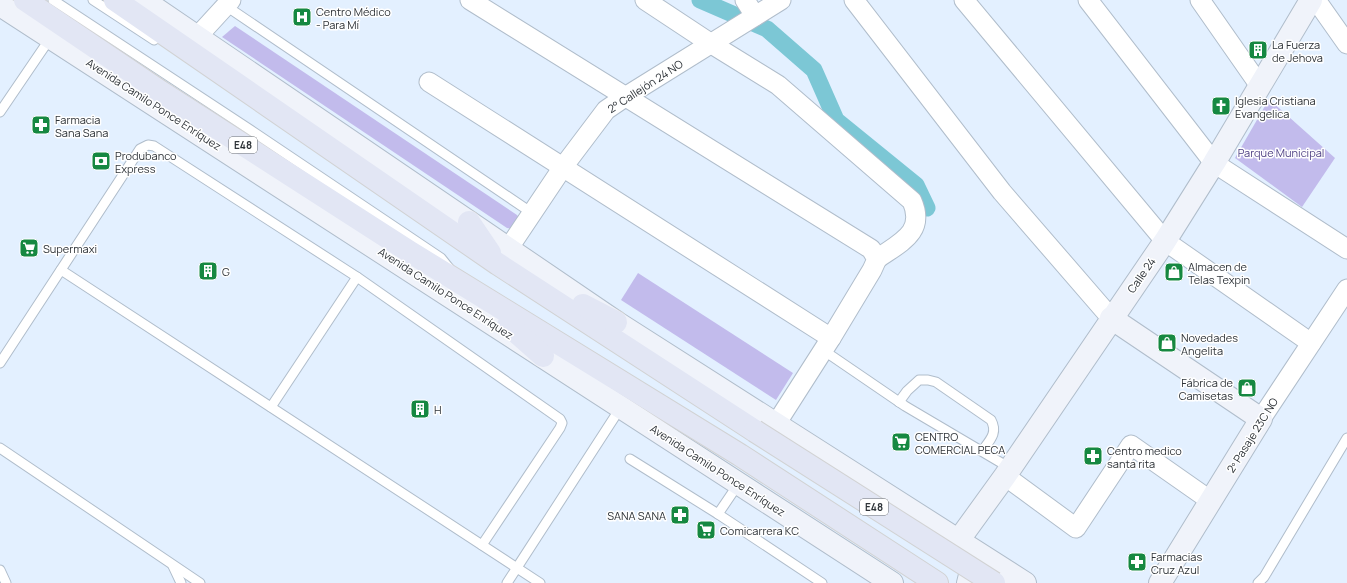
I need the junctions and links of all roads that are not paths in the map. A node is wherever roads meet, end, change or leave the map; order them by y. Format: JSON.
{"nodes":[{"id":1,"x":25,"y":0,"type":"edge"},
{"id":2,"x":53,"y":0,"type":"edge"},
{"id":3,"x":93,"y":0,"type":"edge"},
{"id":4,"x":115,"y":0,"type":"edge"},
{"id":5,"x":143,"y":0,"type":"edge"},
{"id":6,"x":470,"y":0,"type":"edge"},
{"id":7,"x":645,"y":0,"type":"edge"},
{"id":8,"x":745,"y":0,"type":"edge"},
{"id":9,"x":781,"y":0,"type":"edge"},
{"id":10,"x":854,"y":0,"type":"edge"},
{"id":11,"x":964,"y":0,"type":"edge"},
{"id":12,"x":1088,"y":0,"type":"edge"},
{"id":13,"x":1200,"y":0,"type":"edge"},
{"id":14,"x":1311,"y":0,"type":"edge"},
{"id":15,"x":1316,"y":0,"type":"edge"},
{"id":16,"x":229,"y":3,"type":"edge"},
{"id":17,"x":0,"y":5,"type":"edge"},
{"id":18,"x":755,"y":16,"type":"junction"},
{"id":19,"x":197,"y":37,"type":"junction"},
{"id":20,"x":51,"y":38,"type":"junction"},
{"id":21,"x":163,"y":39,"type":"junction"},
{"id":22,"x":710,"y":43,"type":"junction"},
{"id":23,"x":1347,"y":44,"type":"edge"},
{"id":24,"x":214,"y":74,"type":"junction"},
{"id":25,"x":429,"y":82,"type":"dead end"},
{"id":26,"x":1260,"y":86,"type":"junction"},
{"id":27,"x":625,"y":97,"type":"junction"},
{"id":28,"x":0,"y":112,"type":"edge"},
{"id":29,"x":1214,"y":163,"type":"junction"},
{"id":30,"x":563,"y":167,"type":"junction"},
{"id":31,"x":350,"y":213,"type":"junction"},
{"id":32,"x":532,"y":213,"type":"junction"},
{"id":33,"x":1165,"y":241,"type":"junction"},
{"id":34,"x":375,"y":247,"type":"junction"},
{"id":35,"x":1347,"y":249,"type":"edge"},
{"id":36,"x":410,"y":252,"type":"junction"},
{"id":37,"x":504,"y":256,"type":"junction"},
{"id":38,"x":877,"y":259,"type":"junction"},
{"id":39,"x":60,"y":270,"type":"junction"},
{"id":40,"x":357,"y":277,"type":"junction"},
{"id":41,"x":463,"y":286,"type":"junction"},
{"id":42,"x":1347,"y":289,"type":"edge"},
{"id":43,"x":1111,"y":318,"type":"junction"},
{"id":44,"x":1311,"y":343,"type":"junction"},
{"id":45,"x":827,"y":344,"type":"junction"},
{"id":46,"x":543,"y":356,"type":"junction"},
{"id":47,"x":0,"y":363,"type":"edge"},
{"id":48,"x":899,"y":402,"type":"junction"},
{"id":49,"x":271,"y":407,"type":"junction"},
{"id":50,"x":621,"y":407,"type":"junction"},
{"id":51,"x":1261,"y":419,"type":"junction"},
{"id":52,"x":776,"y":424,"type":"junction"},
{"id":53,"x":1347,"y":438,"type":"edge"},
{"id":54,"x":0,"y":448,"type":"edge"},
{"id":55,"x":982,"y":451,"type":"junction"},
{"id":56,"x":630,"y":459,"type":"dead end"},
{"id":57,"x":1008,"y":472,"type":"junction"},
{"id":58,"x":739,"y":483,"type":"junction"},
{"id":59,"x":1211,"y":500,"type":"junction"},
{"id":60,"x":718,"y":514,"type":"junction"},
{"id":61,"x":958,"y":541,"type":"junction"},
{"id":62,"x":482,"y":545,"type":"junction"},
{"id":63,"x":172,"y":565,"type":"junction"},
{"id":64,"x":517,"y":568,"type":"junction"},
{"id":65,"x":0,"y":570,"type":"edge"},
{"id":66,"x":1007,"y":580,"type":"edge"},
{"id":67,"x":6,"y":583,"type":"edge"},
{"id":68,"x":181,"y":583,"type":"edge"},
{"id":69,"x":200,"y":583,"type":"edge"},
{"id":70,"x":506,"y":583,"type":"edge"},
{"id":71,"x":540,"y":583,"type":"edge"},
{"id":72,"x":822,"y":583,"type":"edge"},
{"id":73,"x":892,"y":583,"type":"edge"},
{"id":74,"x":937,"y":583,"type":"edge"},
{"id":75,"x":968,"y":583,"type":"edge"},
{"id":76,"x":1160,"y":583,"type":"edge"},
{"id":77,"x":1258,"y":583,"type":"edge"}],
"edges":[{"from":1,"to":31,"type":"main road","name":"Avenida Camilo Ponce Enríquez","number":"E48"},
{"from":2,"to":41,"type":"lane","name":"Avenida Camilo Ponce Enríquez"},
{"from":3,"to":21,"type":"lane"},
{"from":4,"to":21,"type":"main road","number":"E48"},
{"from":5,"to":19,"type":"main road"},
{"from":6,"to":27,"type":"street"},
{"from":7,"to":22,"type":"street"},
{"from":8,"to":18,"type":"street"},
{"from":9,"to":18,"type":"street","name":"2° Callejón 24 NO"},
{"from":10,"to":43,"type":"street"},
{"from":11,"to":33,"type":"street"},
{"from":12,"to":29,"type":"street"},
{"from":13,"to":26,"type":"street"},
{"from":14,"to":26,"type":"main road","name":"Calle 24"},
{"from":15,"to":23,"type":"street"},
{"from":16,"to":19,"type":"street"},
{"from":16,"to":32,"type":"lane"},
{"from":17,"to":20,"type":"main road","name":"Avenida Camilo Ponce Enríquez","number":"E48"},
{"from":18,"to":22,"type":"street","name":"2° Callejón 24 NO"},
{"from":19,"to":21,"type":"main road"},
{"from":19,"to":24,"type":"main road"},
{"from":19,"to":37,"type":"main road"},
{"from":20,"to":28,"type":"lane"},
{"from":20,"to":34,"type":"main road","name":"Avenida Camilo Ponce Enríquez","number":"E48"},
{"from":21,"to":24,"type":"main road","number":"E48"},
{"from":22,"to":27,"type":"street","name":"2° Callejón 24 NO"},
{"from":22,"to":38,"type":"street"},
{"from":24,"to":37,"type":"main road","number":"E48"},
{"from":25,"to":30,"type":"street"},
{"from":26,"to":29,"type":"main road","name":"Calle 24"},
{"from":27,"to":30,"type":"street","name":"2° Callejón 24 NO"},
{"from":27,"to":38,"type":"street"},
{"from":29,"to":33,"type":"main road","name":"Calle 24"},
{"from":29,"to":35,"type":"street"},
{"from":30,"to":32,"type":"street","name":"2° Callejón 24 NO"},
{"from":30,"to":45,"type":"street"},
{"from":31,"to":34,"type":"main road"},
{"from":31,"to":36,"type":"main road","name":"Avenida Camilo Ponce Enríquez","number":"E48"},
{"from":32,"to":37,"type":"street","name":"2° Callejón 24 NO"},
{"from":33,"to":43,"type":"main road","name":"Calle 24"},
{"from":33,"to":44,"type":"street"},
{"from":34,"to":36,"type":"main road"},
{"from":34,"to":46,"type":"main road","name":"Avenida Camilo Ponce Enríquez","number":"E48"},
{"from":36,"to":41,"type":"main road","name":"Avenida Camilo Ponce Enríquez","number":"E48"},
{"from":37,"to":52,"type":"main road","number":"E48"},
{"from":37,"to":66,"type":"main road","number":"E48","bridge":true},
{"from":38,"to":45,"type":"street"},
{"from":39,"to":40,"type":"lane"},
{"from":39,"to":47,"type":"lane"},
{"from":39,"to":49,"type":"lane"},
{"from":40,"to":49,"type":"lane"},
{"from":40,"to":62,"type":"lane"},
{"from":41,"to":46,"type":"main road"},
{"from":41,"to":74,"type":"main road","name":"Avenida Camilo Ponce Enríquez","number":"E48"},
{"from":42,"to":44,"type":"street","name":"2º Pasaje 23C NO"},
{"from":43,"to":51,"type":"main road"},
{"from":43,"to":57,"type":"main road","name":"Calle 24"},
{"from":44,"to":51,"type":"street","name":"2º Pasaje 23C NO"},
{"from":45,"to":48,"type":"lane"},
{"from":45,"to":52,"type":"street"},
{"from":46,"to":50,"type":"main road","name":"Avenida Camilo Ponce Enríquez","number":"E48"},
{"from":48,"to":55,"type":"lane"},
{"from":48,"to":55,"type":"lane"},
{"from":49,"to":62,"type":"lane"},
{"from":50,"to":58,"type":"main road","name":"Avenida Camilo Ponce Enríquez","number":"E48"},
{"from":50,"to":64,"type":"lane"},
{"from":51,"to":59,"type":"main road","name":"2º Pasaje 23C NO"},
{"from":52,"to":61,"type":"main road","number":"E48"},
{"from":53,"to":77,"type":"lane"},
{"from":54,"to":63,"type":"lane"},
{"from":55,"to":57,"type":"lane"},
{"from":56,"to":60,"type":"lane"},
{"from":57,"to":59,"type":"street"},
{"from":57,"to":61,"type":"main road","name":"Calle 24"},
{"from":58,"to":60,"type":"lane"},
{"from":58,"to":73,"type":"main road","name":"Avenida Camilo Ponce Enríquez","number":"E48"},
{"from":59,"to":76,"type":"main road","name":"2º Pasaje 23C NO"},
{"from":60,"to":72,"type":"lane"},
{"from":61,"to":66,"type":"main road","number":"E48"},
{"from":61,"to":75,"type":"main road"},
{"from":62,"to":64,"type":"lane"},
{"from":63,"to":68,"type":"lane"},
{"from":63,"to":69,"type":"lane"},
{"from":64,"to":70,"type":"lane"},
{"from":64,"to":71,"type":"lane"},
{"from":65,"to":67,"type":"lane"}]}
